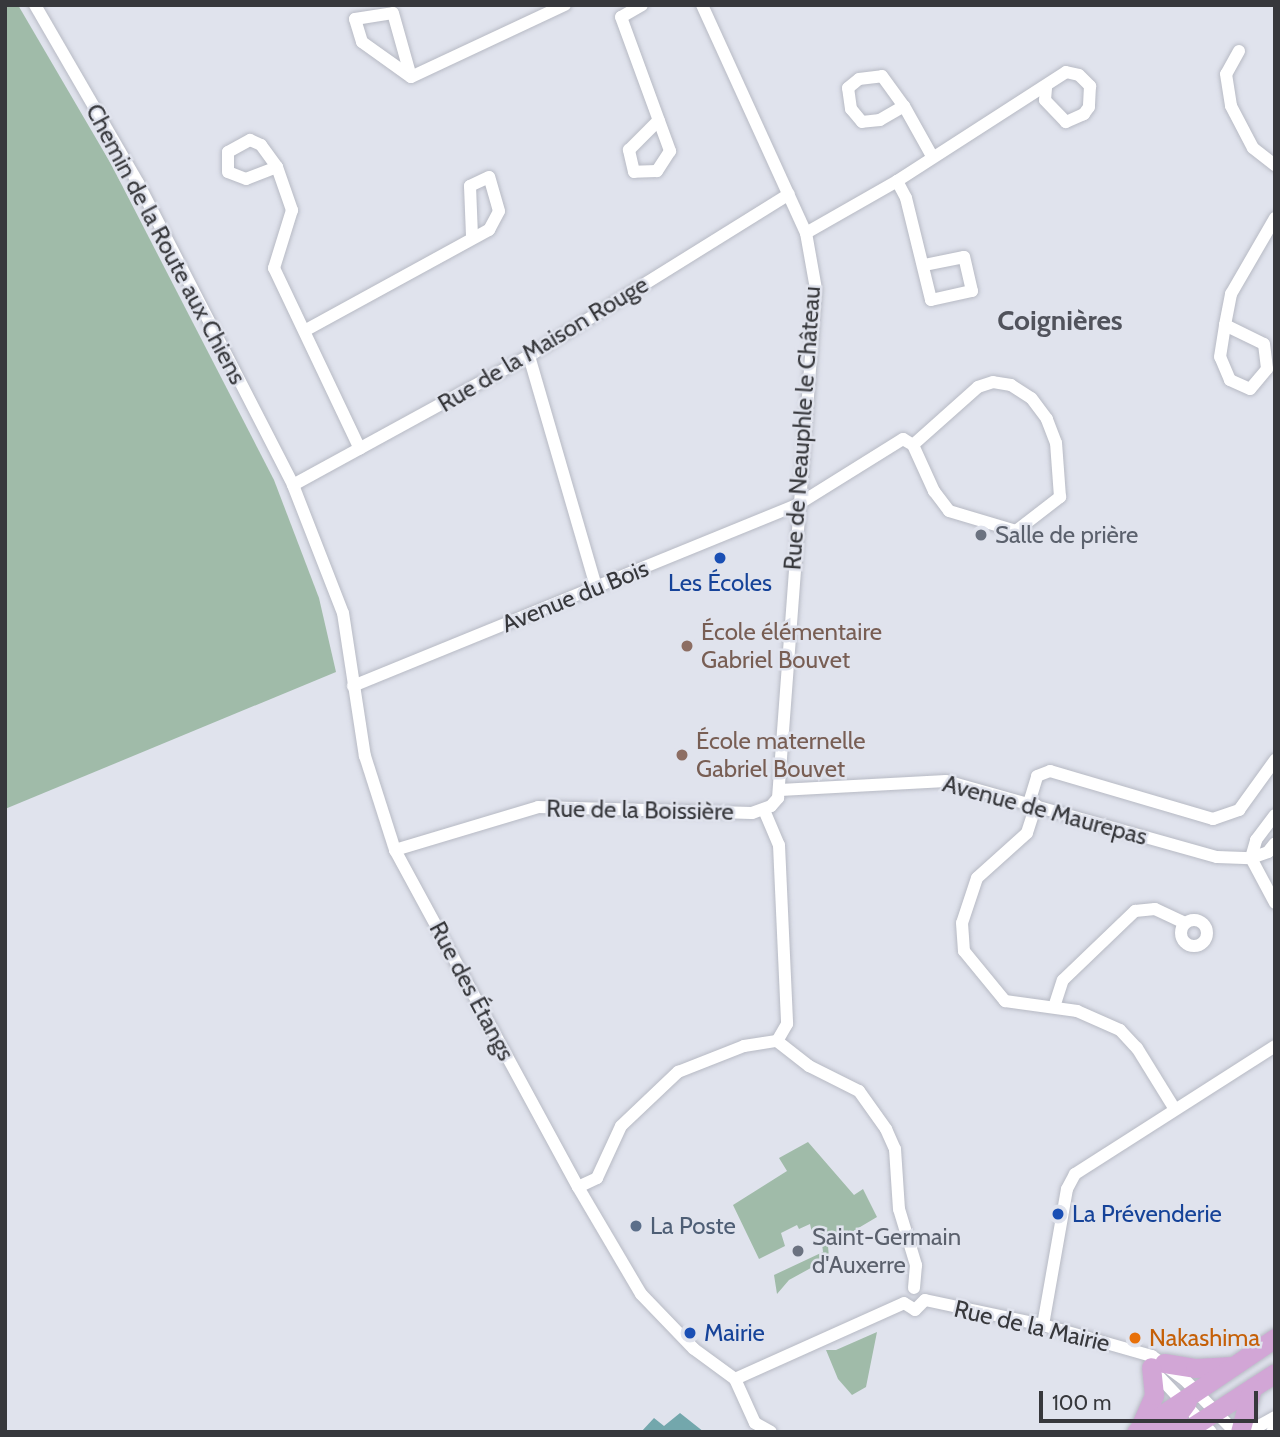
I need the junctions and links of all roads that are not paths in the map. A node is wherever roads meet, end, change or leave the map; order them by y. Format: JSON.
{"nodes":[{"id":1,"x":35,"y":5,"type":"edge"},
{"id":2,"x":565,"y":5,"type":"edge"},
{"id":3,"x":642,"y":5,"type":"edge"},
{"id":4,"x":702,"y":5,"type":"edge"},
{"id":5,"x":618,"y":11,"type":"edge"},
{"id":6,"x":1239,"y":51,"type":"dead end"},
{"id":7,"x":411,"y":77,"type":"junction"},
{"id":8,"x":1046,"y":88,"type":"dead end"},
{"id":9,"x":904,"y":106,"type":"junction"},
{"id":10,"x":659,"y":120,"type":"dead end"},
{"id":11,"x":932,"y":156,"type":"junction"},
{"id":12,"x":1275,"y":165,"type":"edge"},
{"id":13,"x":277,"y":167,"type":"dead end"},
{"id":14,"x":897,"y":181,"type":"junction"},
{"id":15,"x":789,"y":194,"type":"junction"},
{"id":16,"x":1275,"y":218,"type":"edge"},
{"id":17,"x":806,"y":233,"type":"junction"},
{"id":18,"x":472,"y":236,"type":"dead end"},
{"id":19,"x":924,"y":265,"type":"dead end"},
{"id":20,"x":1225,"y":325,"type":"junction"},
{"id":21,"x":306,"y":330,"type":"junction"},
{"id":22,"x":529,"y":356,"type":"junction"},
{"id":23,"x":913,"y":445,"type":"junction"},
{"id":24,"x":360,"y":449,"type":"junction"},
{"id":25,"x":293,"y":485,"type":"junction"},
{"id":26,"x":797,"y":505,"type":"junction"},
{"id":27,"x":596,"y":587,"type":"junction"},
{"id":28,"x":353,"y":686,"type":"junction"},
{"id":29,"x":1275,"y":760,"type":"edge"},
{"id":30,"x":780,"y":790,"type":"junction"},
{"id":31,"x":1032,"y":804,"type":"junction"},
{"id":32,"x":764,"y":810,"type":"junction"},
{"id":33,"x":1275,"y":815,"type":"edge"},
{"id":34,"x":1275,"y":843,"type":"edge"},
{"id":35,"x":396,"y":850,"type":"junction"},
{"id":36,"x":1251,"y":858,"type":"junction"},
{"id":37,"x":1275,"y":903,"type":"edge"},
{"id":38,"x":1185,"y":923,"type":"dead end"},
{"id":39,"x":1054,"y":1007,"type":"junction"},
{"id":40,"x":777,"y":1041,"type":"junction"},
{"id":41,"x":1275,"y":1046,"type":"edge"},
{"id":42,"x":1174,"y":1108,"type":"junction"},
{"id":43,"x":578,"y":1186,"type":"junction"},
{"id":44,"x":914,"y":1288,"type":"junction"},
{"id":45,"x":925,"y":1300,"type":"junction"},
{"id":46,"x":904,"y":1303,"type":"junction"},
{"id":47,"x":1043,"y":1325,"type":"junction"},
{"id":48,"x":1269,"y":1342,"type":"edge"},
{"id":49,"x":1151,"y":1360,"type":"junction"},
{"id":50,"x":1233,"y":1366,"type":"junction"},
{"id":51,"x":1275,"y":1373,"type":"edge"},
{"id":52,"x":735,"y":1379,"type":"junction"},
{"id":53,"x":1252,"y":1388,"type":"junction"},
{"id":54,"x":1187,"y":1400,"type":"junction"},
{"id":55,"x":1210,"y":1417,"type":"edge"},
{"id":56,"x":1275,"y":1417,"type":"edge"},
{"id":57,"x":754,"y":1427,"type":"edge"},
{"id":58,"x":1138,"y":1431,"type":"edge"},
{"id":59,"x":771,"y":1432,"type":"edge"},
{"id":60,"x":1165,"y":1432,"type":"edge"},
{"id":61,"x":1184,"y":1432,"type":"edge"},
{"id":62,"x":1237,"y":1432,"type":"edge"},
{"id":63,"x":1248,"y":1432,"type":"edge"}],
"edges":[{"from":1,"to":25,"type":"street","name":"Chemin de la Route aux Chiens"},
{"from":2,"to":7,"type":"street"},
{"from":3,"to":5,"type":"street"},
{"from":4,"to":15,"type":"street","name":"Rue de Neauphle le Château"},
{"from":5,"to":10,"type":"street"},
{"from":6,"to":12,"type":"street"},
{"from":7,"to":7,"type":"street"},
{"from":8,"to":11,"type":"street"},
{"from":9,"to":9,"type":"street"},
{"from":9,"to":11,"type":"street"},
{"from":11,"to":14,"type":"street"},
{"from":13,"to":21,"type":"street"},
{"from":14,"to":17,"type":"street"},
{"from":14,"to":19,"type":"street"},
{"from":15,"to":17,"type":"street","name":"Rue de Neauphle le Château"},
{"from":15,"to":22,"type":"street","name":"Rue de la Maison Rouge"},
{"from":16,"to":20,"type":"street"},
{"from":17,"to":26,"type":"street","name":"Rue de Neauphle le Château"},
{"from":18,"to":21,"type":"street"},
{"from":20,"to":20,"type":"street"},
{"from":21,"to":24,"type":"street"},
{"from":22,"to":24,"type":"street","name":"Rue de la Maison Rouge"},
{"from":22,"to":27,"type":"street"},
{"from":23,"to":23,"type":"street"},
{"from":23,"to":26,"type":"street","name":"Avenue du Bois"},
{"from":24,"to":25,"type":"street","name":"Rue de la Maison Rouge"},
{"from":25,"to":28,"type":"street","name":"Rue des Étangs"},
{"from":26,"to":27,"type":"street","name":"Avenue du Bois"},
{"from":26,"to":30,"type":"street","name":"Rue de Neauphle le Château"},
{"from":27,"to":28,"type":"street","name":"Avenue du Bois"},
{"from":28,"to":35,"type":"street","name":"Rue des Étangs"},
{"from":29,"to":31,"type":"street"},
{"from":30,"to":31,"type":"street","name":"Avenue de Maurepas"},
{"from":30,"to":32,"type":"street"},
{"from":31,"to":36,"type":"street","name":"Avenue de Maurepas"},
{"from":31,"to":39,"type":"street"},
{"from":32,"to":35,"type":"street","name":"Rue de la Boissière"},
{"from":32,"to":40,"type":"street"},
{"from":33,"to":36,"type":"street"},
{"from":34,"to":36,"type":"street"},
{"from":35,"to":43,"type":"street","name":"Rue des Étangs"},
{"from":36,"to":37,"type":"street"},
{"from":38,"to":39,"type":"street"},
{"from":39,"to":42,"type":"street"},
{"from":40,"to":43,"type":"street"},
{"from":40,"to":44,"type":"street"},
{"from":41,"to":42,"type":"street"},
{"from":42,"to":47,"type":"street"},
{"from":43,"to":52,"type":"street","name":"Rue des Étangs"},
{"from":44,"to":45,"type":"street"},
{"from":44,"to":46,"type":"street"},
{"from":45,"to":46,"type":"street"},
{"from":45,"to":47,"type":"street","name":"Rue de la Mairie"},
{"from":46,"to":52,"type":"street"},
{"from":47,"to":49,"type":"street","name":"Rue de la Mairie"},
{"from":48,"to":50,"type":"main road"},
{"from":48,"to":55,"type":"main road"},
{"from":49,"to":50,"type":"main road"},
{"from":49,"to":54,"type":"street","name":"Rue de la Mairie"},
{"from":49,"to":54,"type":"street"},
{"from":49,"to":58,"type":"main road"},
{"from":50,"to":54,"type":"main road"},
{"from":51,"to":53,"type":"main road"},
{"from":52,"to":57,"type":"street","name":"Rue des Étangs"},
{"from":53,"to":55,"type":"main road"},
{"from":53,"to":62,"type":"main road"},
{"from":54,"to":55,"type":"street"},
{"from":54,"to":58,"type":"main road"},
{"from":54,"to":60,"type":"main road"},
{"from":55,"to":61,"type":"main road"},
{"from":55,"to":62,"type":"street"},
{"from":56,"to":63,"type":"street"},
{"from":57,"to":59,"type":"street","name":"Rue des Étangs"}]}
